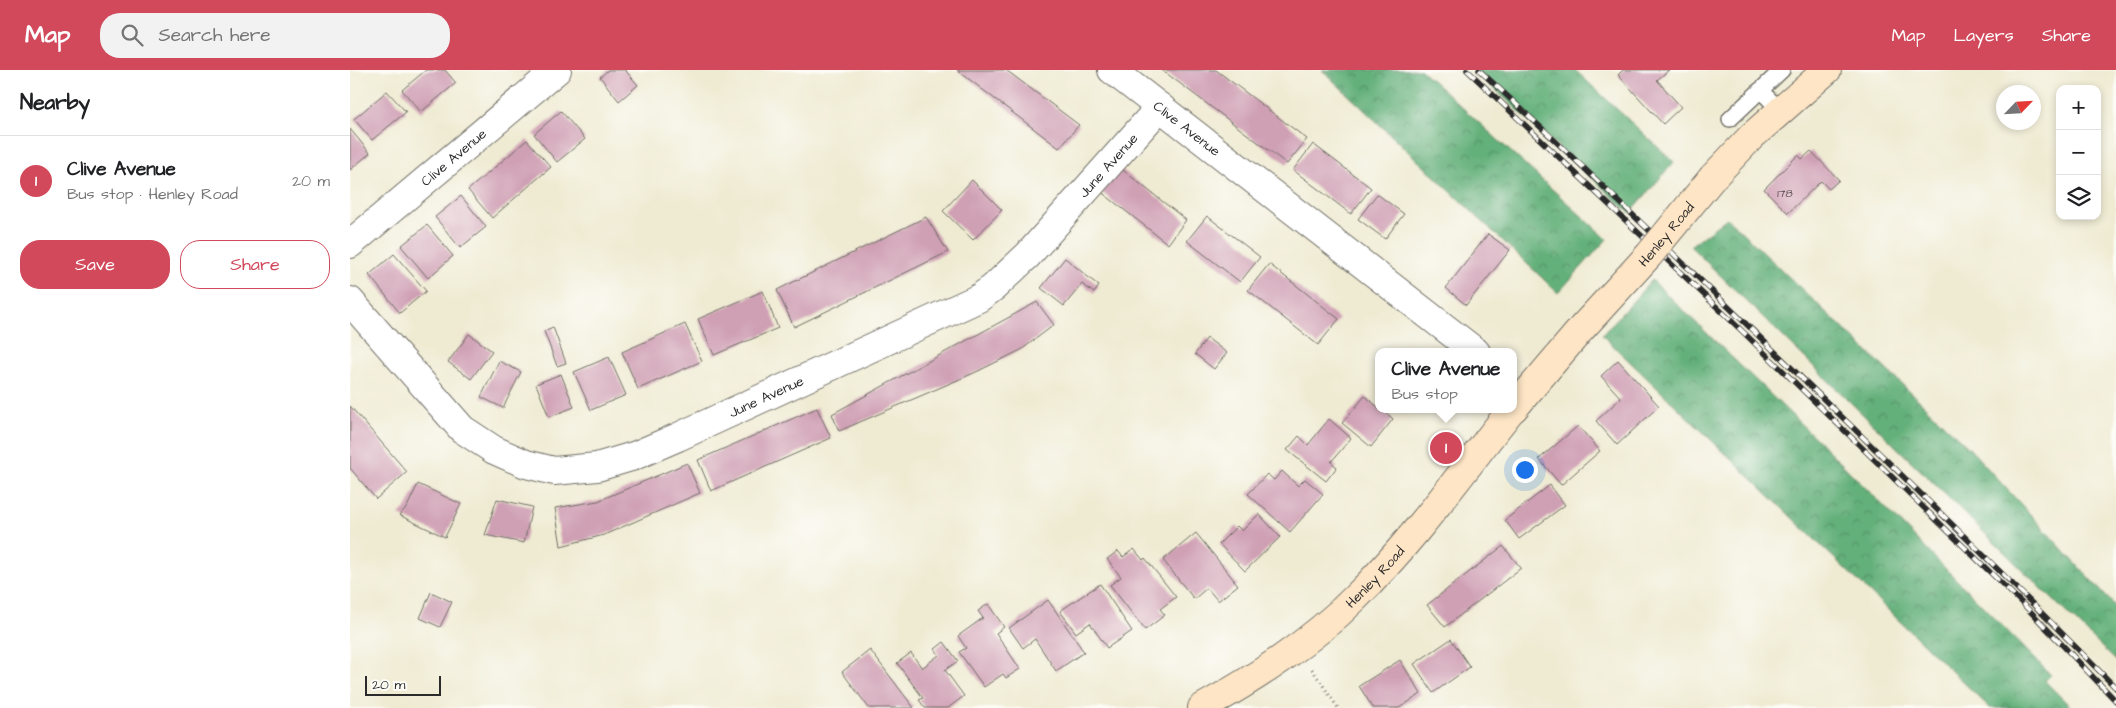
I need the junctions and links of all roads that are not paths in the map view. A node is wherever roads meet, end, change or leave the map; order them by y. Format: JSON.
{"nodes":[{"id":1,"x":557,"y":70,"type":"edge"},
{"id":2,"x":1112,"y":70,"type":"edge"},
{"id":3,"x":1782,"y":70,"type":"edge"},
{"id":4,"x":1827,"y":70,"type":"edge"},
{"id":5,"x":1760,"y":90,"type":"junction"},
{"id":6,"x":1160,"y":107,"type":"junction"},
{"id":7,"x":1780,"y":110,"type":"junction"},
{"id":8,"x":1730,"y":119,"type":"dead end"},
{"id":9,"x":350,"y":244,"type":"edge"},
{"id":10,"x":350,"y":301,"type":"edge"},
{"id":11,"x":1471,"y":348,"type":"edge"},
{"id":12,"x":1517,"y":397,"type":"edge"},
{"id":13,"x":1505,"y":413,"type":"edge"},
{"id":14,"x":1202,"y":708,"type":"edge"}],
"edges":[{"from":1,"to":9,"type":"street","name":"Clive Avenue"},
{"from":2,"to":6,"type":"street","name":"Clive Avenue"},
{"from":3,"to":5,"type":"lane"},
{"from":4,"to":7,"type":"street","name":"Henley Road"},
{"from":5,"to":7,"type":"lane"},
{"from":5,"to":8,"type":"lane"},
{"from":6,"to":10,"type":"street","name":"June Avenue"},
{"from":6,"to":11,"type":"street","name":"Clive Avenue"},
{"from":7,"to":12,"type":"street","name":"Henley Road","bridge":true},
{"from":13,"to":14,"type":"street","name":"Henley Road"}]}
